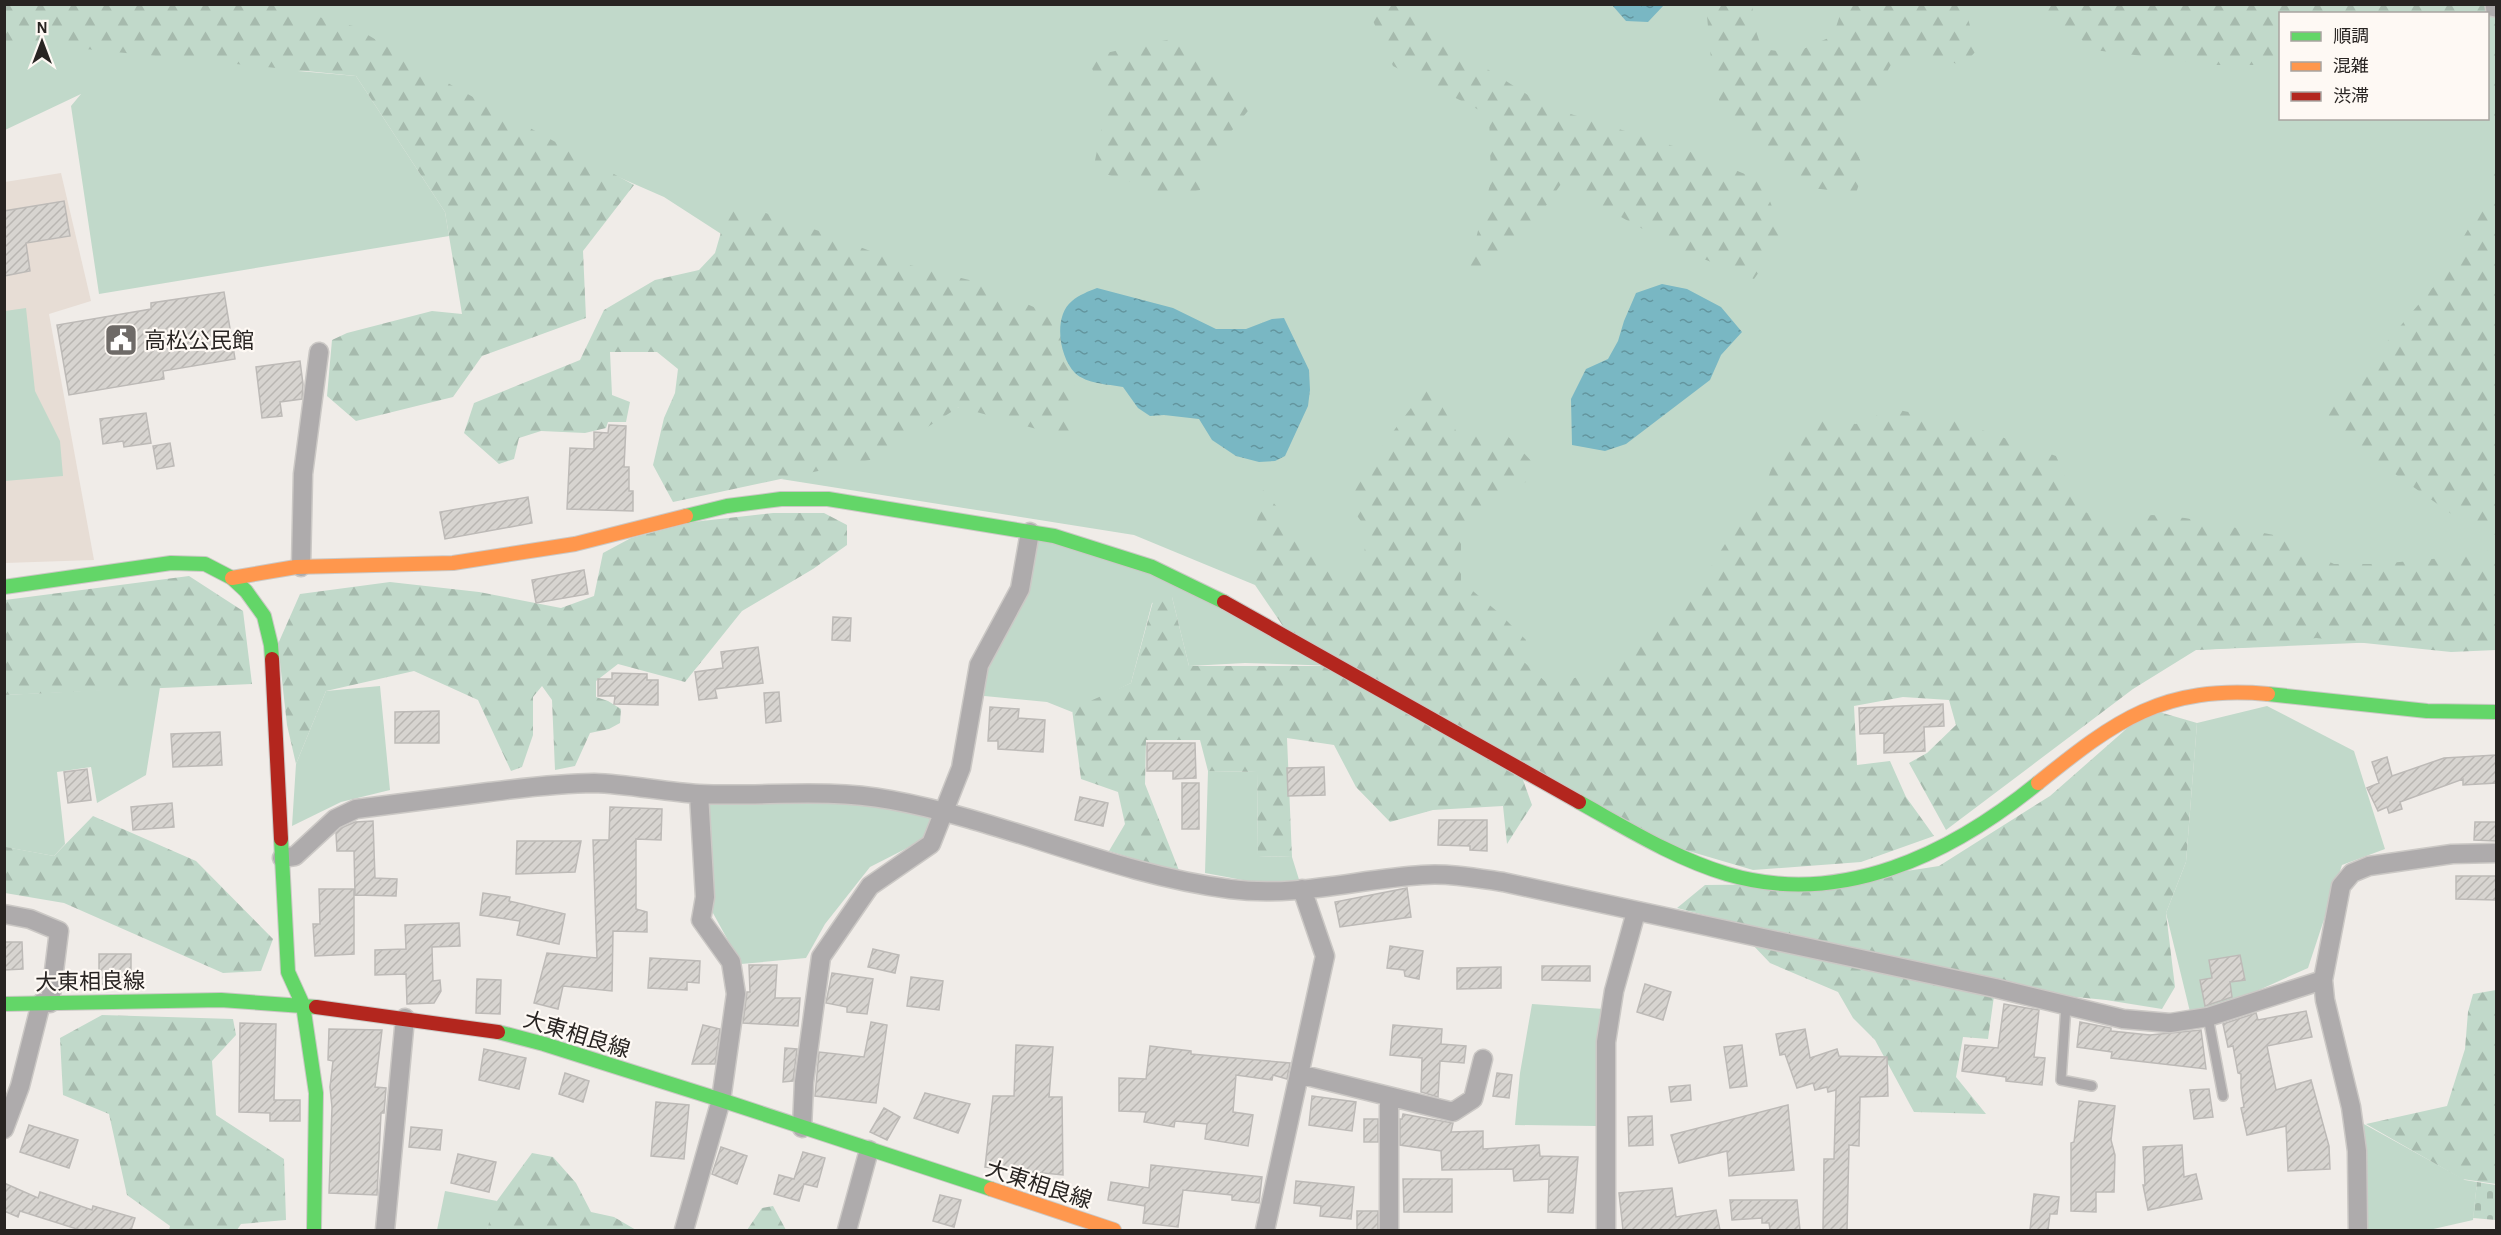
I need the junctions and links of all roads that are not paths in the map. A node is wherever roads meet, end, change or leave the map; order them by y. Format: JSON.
{"nodes":[{"id":1,"x":2490,"y":4,"type":"edge"},
{"id":2,"x":2496,"y":12,"type":"edge"},
{"id":3,"x":319,"y":352,"type":"dead end"},
{"id":4,"x":1030,"y":532,"type":"junction"},
{"id":5,"x":301,"y":567,"type":"junction"},
{"id":6,"x":232,"y":578,"type":"junction"},
{"id":7,"x":4,"y":587,"type":"edge"},
{"id":8,"x":2496,"y":712,"type":"edge"},
{"id":9,"x":699,"y":794,"type":"junction"},
{"id":10,"x":945,"y":811,"type":"junction"},
{"id":11,"x":2496,"y":853,"type":"edge"},
{"id":12,"x":282,"y":858,"type":"junction"},
{"id":13,"x":1302,"y":890,"type":"junction"},
{"id":14,"x":1636,"y":912,"type":"junction"},
{"id":15,"x":4,"y":914,"type":"edge"},
{"id":16,"x":2323,"y":980,"type":"junction"},
{"id":17,"x":45,"y":1003,"type":"junction"},
{"id":18,"x":4,"y":1004,"type":"edge"},
{"id":19,"x":303,"y":1005,"type":"junction"},
{"id":20,"x":2066,"y":1005,"type":"junction"},
{"id":21,"x":2208,"y":1017,"type":"junction"},
{"id":22,"x":405,"y":1018,"type":"junction"},
{"id":23,"x":1483,"y":1059,"type":"dead end"},
{"id":24,"x":1299,"y":1074,"type":"junction"},
{"id":25,"x":2092,"y":1086,"type":"dead end"},
{"id":26,"x":2223,"y":1096,"type":"dead end"},
{"id":27,"x":1389,"y":1097,"type":"junction"},
{"id":28,"x":721,"y":1100,"type":"junction"},
{"id":29,"x":802,"y":1128,"type":"junction"},
{"id":30,"x":4,"y":1129,"type":"edge"},
{"id":31,"x":869,"y":1150,"type":"junction"},
{"id":32,"x":314,"y":1230,"type":"edge"},
{"id":33,"x":385,"y":1230,"type":"edge"},
{"id":34,"x":684,"y":1230,"type":"edge"},
{"id":35,"x":847,"y":1230,"type":"edge"},
{"id":36,"x":1114,"y":1230,"type":"edge"},
{"id":37,"x":1265,"y":1230,"type":"edge"},
{"id":38,"x":1389,"y":1230,"type":"edge"},
{"id":39,"x":1606,"y":1230,"type":"edge"},
{"id":40,"x":2358,"y":1230,"type":"edge"}],
"edges":[{"from":1,"to":2,"type":"lane"},
{"from":3,"to":5,"type":"street"},
{"from":4,"to":5,"type":"street"},
{"from":4,"to":8,"type":"street"},
{"from":4,"to":10,"type":"street"},
{"from":5,"to":6,"type":"street"},
{"from":6,"to":7,"type":"street"},
{"from":6,"to":12,"type":"street"},
{"from":9,"to":10,"type":"street"},
{"from":9,"to":12,"type":"street"},
{"from":9,"to":28,"type":"street"},
{"from":10,"to":13,"type":"street"},
{"from":10,"to":29,"type":"street"},
{"from":11,"to":16,"type":"street"},
{"from":12,"to":19,"type":"street"},
{"from":13,"to":14,"type":"street"},
{"from":13,"to":24,"type":"street"},
{"from":14,"to":20,"type":"street"},
{"from":14,"to":39,"type":"street"},
{"from":15,"to":17,"type":"street"},
{"from":16,"to":21,"type":"street"},
{"from":16,"to":40,"type":"street"},
{"from":17,"to":18,"type":"street","name":"大東相良線"},
{"from":17,"to":19,"type":"street","name":"大東相良線"},
{"from":17,"to":30,"type":"street"},
{"from":19,"to":22,"type":"street","name":"大東相良線"},
{"from":19,"to":32,"type":"street"},
{"from":20,"to":21,"type":"street"},
{"from":20,"to":25,"type":"lane"},
{"from":21,"to":26,"type":"lane"},
{"from":22,"to":28,"type":"street","name":"大東相良線"},
{"from":22,"to":33,"type":"street"},
{"from":23,"to":27,"type":"street"},
{"from":24,"to":27,"type":"street"},
{"from":24,"to":37,"type":"street"},
{"from":27,"to":38,"type":"street"},
{"from":28,"to":29,"type":"street","name":"大東相良線"},
{"from":28,"to":34,"type":"street"},
{"from":29,"to":31,"type":"street","name":"大東相良線"},
{"from":31,"to":35,"type":"street"},
{"from":31,"to":36,"type":"street","name":"大東相良線"}]}
